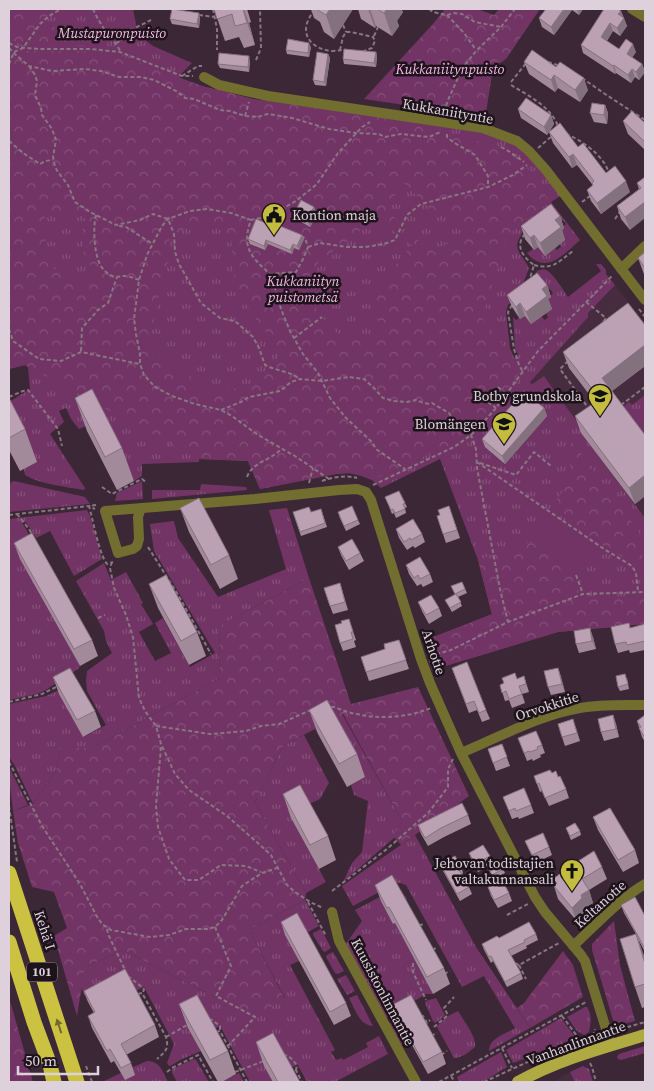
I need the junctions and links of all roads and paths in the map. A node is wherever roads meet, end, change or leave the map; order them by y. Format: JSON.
{"nodes":[{"id":1,"x":61,"y":9,"type":"edge"},
{"id":2,"x":94,"y":9,"type":"edge"},
{"id":3,"x":213,"y":9,"type":"edge"},
{"id":4,"x":260,"y":9,"type":"edge"},
{"id":5,"x":314,"y":9,"type":"edge"},
{"id":6,"x":429,"y":9,"type":"edge"},
{"id":7,"x":515,"y":9,"type":"edge"},
{"id":8,"x":632,"y":9,"type":"edge"},
{"id":9,"x":198,"y":15,"type":"edge"},
{"id":10,"x":447,"y":15,"type":"junction"},
{"id":11,"x":214,"y":17,"type":"junction"},
{"id":12,"x":645,"y":17,"type":"edge"},
{"id":13,"x":151,"y":20,"type":"dead end"},
{"id":14,"x":343,"y":25,"type":"dead end"},
{"id":15,"x":378,"y":27,"type":"dead end"},
{"id":16,"x":501,"y":27,"type":"junction"},
{"id":17,"x":346,"y":32,"type":"junction"},
{"id":18,"x":373,"y":37,"type":"junction"},
{"id":19,"x":9,"y":43,"type":"edge"},
{"id":20,"x":116,"y":43,"type":"junction"},
{"id":21,"x":9,"y":48,"type":"edge"},
{"id":22,"x":23,"y":48,"type":"junction"},
{"id":23,"x":217,"y":50,"type":"dead end"},
{"id":24,"x":340,"y":50,"type":"junction"},
{"id":25,"x":350,"y":51,"type":"edge"},
{"id":26,"x":476,"y":51,"type":"junction"},
{"id":27,"x":14,"y":52,"type":"junction"},
{"id":28,"x":120,"y":52,"type":"junction"},
{"id":29,"x":360,"y":52,"type":"edge"},
{"id":30,"x":256,"y":60,"type":"dead end"},
{"id":31,"x":532,"y":60,"type":"edge"},
{"id":32,"x":542,"y":61,"type":"edge"},
{"id":33,"x":9,"y":64,"type":"edge"},
{"id":34,"x":29,"y":66,"type":"junction"},
{"id":35,"x":564,"y":67,"type":"edge"},
{"id":36,"x":578,"y":75,"type":"edge"},
{"id":37,"x":204,"y":77,"type":"joint"},
{"id":38,"x":251,"y":93,"type":"junction"},
{"id":39,"x":444,"y":112,"type":"dead end"},
{"id":40,"x":382,"y":113,"type":"junction"},
{"id":41,"x":245,"y":116,"type":"junction"},
{"id":42,"x":645,"y":120,"type":"edge"},
{"id":43,"x":443,"y":131,"type":"dead end"},
{"id":44,"x":356,"y":133,"type":"junction"},
{"id":45,"x":446,"y":133,"type":"junction"},
{"id":46,"x":560,"y":133,"type":"junction"},
{"id":47,"x":455,"y":134,"type":"dead end"},
{"id":48,"x":9,"y":141,"type":"edge"},
{"id":49,"x":502,"y":148,"type":"dead end"},
{"id":50,"x":537,"y":149,"type":"dead end"},
{"id":51,"x":53,"y":160,"type":"junction"},
{"id":52,"x":608,"y":178,"type":"edge"},
{"id":53,"x":488,"y":187,"type":"junction"},
{"id":54,"x":593,"y":194,"type":"edge"},
{"id":55,"x":580,"y":204,"type":"dead end"},
{"id":56,"x":625,"y":205,"type":"edge"},
{"id":57,"x":96,"y":215,"type":"junction"},
{"id":58,"x":266,"y":217,"type":"junction"},
{"id":59,"x":168,"y":219,"type":"junction"},
{"id":60,"x":615,"y":219,"type":"dead end"},
{"id":61,"x":251,"y":220,"type":"junction"},
{"id":62,"x":116,"y":225,"type":"junction"},
{"id":63,"x":248,"y":228,"type":"junction"},
{"id":64,"x":252,"y":229,"type":"edge"},
{"id":65,"x":285,"y":229,"type":"edge"},
{"id":66,"x":528,"y":231,"type":"edge"},
{"id":67,"x":298,"y":235,"type":"edge"},
{"id":68,"x":152,"y":243,"type":"junction"},
{"id":69,"x":645,"y":246,"type":"edge"},
{"id":70,"x":308,"y":247,"type":"junction"},
{"id":71,"x":573,"y":251,"type":"dead end"},
{"id":72,"x":534,"y":265,"type":"junction"},
{"id":73,"x":617,"y":272,"type":"junction"},
{"id":74,"x":270,"y":274,"type":"junction"},
{"id":75,"x":117,"y":277,"type":"junction"},
{"id":76,"x":139,"y":280,"type":"junction"},
{"id":77,"x":528,"y":285,"type":"edge"},
{"id":78,"x":518,"y":299,"type":"edge"},
{"id":79,"x":645,"y":300,"type":"edge"},
{"id":80,"x":586,"y":302,"type":"junction"},
{"id":81,"x":635,"y":303,"type":"dead end"},
{"id":82,"x":322,"y":317,"type":"dead end"},
{"id":83,"x":645,"y":317,"type":"edge"},
{"id":84,"x":600,"y":326,"type":"edge"},
{"id":85,"x":9,"y":329,"type":"edge"},
{"id":86,"x":294,"y":338,"type":"junction"},
{"id":87,"x":81,"y":352,"type":"junction"},
{"id":88,"x":574,"y":355,"type":"edge"},
{"id":89,"x":140,"y":364,"type":"junction"},
{"id":90,"x":523,"y":372,"type":"junction"},
{"id":91,"x":300,"y":379,"type":"junction"},
{"id":92,"x":322,"y":381,"type":"junction"},
{"id":93,"x":498,"y":387,"type":"dead end"},
{"id":94,"x":645,"y":387,"type":"edge"},
{"id":95,"x":9,"y":392,"type":"edge"},
{"id":96,"x":507,"y":394,"type":"junction"},
{"id":97,"x":9,"y":397,"type":"edge"},
{"id":98,"x":488,"y":402,"type":"dead end"},
{"id":99,"x":619,"y":407,"type":"edge"},
{"id":100,"x":496,"y":408,"type":"junction"},
{"id":101,"x":221,"y":410,"type":"junction"},
{"id":102,"x":590,"y":410,"type":"edge"},
{"id":103,"x":471,"y":435,"type":"junction"},
{"id":104,"x":62,"y":446,"type":"dead end"},
{"id":105,"x":281,"y":449,"type":"junction"},
{"id":106,"x":477,"y":462,"type":"junction"},
{"id":107,"x":551,"y":466,"type":"dead end"},
{"id":108,"x":313,"y":468,"type":"junction"},
{"id":109,"x":405,"y":470,"type":"junction"},
{"id":110,"x":247,"y":477,"type":"dead end"},
{"id":111,"x":147,"y":482,"type":"dead end"},
{"id":112,"x":308,"y":485,"type":"dead end"},
{"id":113,"x":372,"y":486,"type":"dead end"},
{"id":114,"x":102,"y":487,"type":"dead end"},
{"id":115,"x":339,"y":490,"type":"junction"},
{"id":116,"x":89,"y":506,"type":"junction"},
{"id":117,"x":142,"y":508,"type":"junction"},
{"id":118,"x":105,"y":511,"type":"junction"},
{"id":119,"x":17,"y":514,"type":"junction"},
{"id":120,"x":9,"y":515,"type":"edge"},
{"id":121,"x":139,"y":539,"type":"junction"},
{"id":122,"x":35,"y":540,"type":"edge"},
{"id":123,"x":116,"y":558,"type":"junction"},
{"id":124,"x":576,"y":575,"type":"dead end"},
{"id":125,"x":638,"y":592,"type":"junction"},
{"id":126,"x":645,"y":592,"type":"edge"},
{"id":127,"x":583,"y":594,"type":"junction"},
{"id":128,"x":105,"y":615,"type":"dead end"},
{"id":129,"x":98,"y":618,"type":"dead end"},
{"id":130,"x":508,"y":622,"type":"junction"},
{"id":131,"x":211,"y":654,"type":"dead end"},
{"id":132,"x":428,"y":657,"type":"dead end"},
{"id":133,"x":58,"y":686,"type":"edge"},
{"id":134,"x":9,"y":702,"type":"edge"},
{"id":135,"x":439,"y":703,"type":"junction"},
{"id":136,"x":645,"y":705,"type":"edge"},
{"id":137,"x":327,"y":708,"type":"edge"},
{"id":138,"x":313,"y":709,"type":"edge"},
{"id":139,"x":156,"y":726,"type":"junction"},
{"id":140,"x":161,"y":744,"type":"junction"},
{"id":141,"x":457,"y":753,"type":"junction"},
{"id":142,"x":9,"y":762,"type":"edge"},
{"id":143,"x":277,"y":868,"type":"junction"},
{"id":144,"x":9,"y":872,"type":"edge"},
{"id":145,"x":262,"y":873,"type":"junction"},
{"id":146,"x":645,"y":884,"type":"edge"},
{"id":147,"x":332,"y":891,"type":"dead end"},
{"id":148,"x":530,"y":903,"type":"dead end"},
{"id":149,"x":332,"y":912,"type":"joint"},
{"id":150,"x":507,"y":915,"type":"dead end"},
{"id":151,"x":423,"y":924,"type":"dead end"},
{"id":152,"x":419,"y":926,"type":"edge"},
{"id":153,"x":107,"y":927,"type":"junction"},
{"id":154,"x":215,"y":927,"type":"junction"},
{"id":155,"x":9,"y":942,"type":"edge"},
{"id":156,"x":561,"y":942,"type":"dead end"},
{"id":157,"x":573,"y":946,"type":"junction"},
{"id":158,"x":436,"y":948,"type":"dead end"},
{"id":159,"x":432,"y":950,"type":"edge"},
{"id":160,"x":413,"y":963,"type":"edge"},
{"id":161,"x":515,"y":964,"type":"edge"},
{"id":162,"x":519,"y":965,"type":"junction"},
{"id":163,"x":450,"y":971,"type":"dead end"},
{"id":164,"x":444,"y":974,"type":"edge"},
{"id":165,"x":526,"y":979,"type":"dead end"},
{"id":166,"x":142,"y":993,"type":"junction"},
{"id":167,"x":136,"y":994,"type":"edge"},
{"id":168,"x":454,"y":997,"type":"dead end"},
{"id":169,"x":426,"y":1000,"type":"dead end"},
{"id":170,"x":588,"y":1000,"type":"dead end"},
{"id":171,"x":562,"y":1015,"type":"junction"},
{"id":172,"x":421,"y":1017,"type":"edge"},
{"id":173,"x":206,"y":1018,"type":"edge"},
{"id":174,"x":430,"y":1020,"type":"dead end"},
{"id":175,"x":157,"y":1022,"type":"junction"},
{"id":176,"x":192,"y":1022,"type":"edge"},
{"id":177,"x":645,"y":1022,"type":"edge"},
{"id":178,"x":152,"y":1023,"type":"edge"},
{"id":179,"x":434,"y":1027,"type":"dead end"},
{"id":180,"x":618,"y":1030,"type":"dead end"},
{"id":181,"x":220,"y":1031,"type":"junction"},
{"id":182,"x":213,"y":1033,"type":"edge"},
{"id":183,"x":437,"y":1033,"type":"dead end"},
{"id":184,"x":645,"y":1035,"type":"edge"},
{"id":185,"x":431,"y":1036,"type":"edge"},
{"id":186,"x":594,"y":1036,"type":"dead end"},
{"id":187,"x":166,"y":1037,"type":"junction"},
{"id":188,"x":611,"y":1045,"type":"junction"},
{"id":189,"x":228,"y":1046,"type":"junction"},
{"id":190,"x":502,"y":1048,"type":"junction"},
{"id":191,"x":447,"y":1051,"type":"dead end"},
{"id":192,"x":441,"y":1055,"type":"edge"},
{"id":193,"x":279,"y":1056,"type":"edge"},
{"id":194,"x":234,"y":1058,"type":"junction"},
{"id":195,"x":158,"y":1059,"type":"dead end"},
{"id":196,"x":271,"y":1059,"type":"edge"},
{"id":197,"x":228,"y":1060,"type":"edge"},
{"id":198,"x":589,"y":1062,"type":"dead end"},
{"id":199,"x":240,"y":1069,"type":"junction"},
{"id":200,"x":512,"y":1069,"type":"dead end"},
{"id":201,"x":296,"y":1070,"type":"junction"},
{"id":202,"x":167,"y":1072,"type":"dead end"},
{"id":203,"x":235,"y":1072,"type":"dead end"},
{"id":204,"x":290,"y":1072,"type":"edge"},
{"id":205,"x":451,"y":1076,"type":"junction"},
{"id":206,"x":54,"y":1082,"type":"edge"},
{"id":207,"x":78,"y":1082,"type":"edge"},
{"id":208,"x":213,"y":1082,"type":"edge"},
{"id":209,"x":247,"y":1082,"type":"edge"},
{"id":210,"x":302,"y":1082,"type":"edge"},
{"id":211,"x":416,"y":1082,"type":"edge"},
{"id":212,"x":439,"y":1082,"type":"edge"},
{"id":213,"x":455,"y":1082,"type":"edge"},
{"id":214,"x":518,"y":1082,"type":"edge"},
{"id":215,"x":596,"y":1082,"type":"edge"}],
"edges":[{"from":1,"to":22,"type":"path"},
{"from":2,"to":20,"type":"path"},
{"from":3,"to":11,"type":"path"},
{"from":4,"to":30,"type":"path"},
{"from":5,"to":24,"type":"path"},
{"from":6,"to":10,"type":"path"},
{"from":7,"to":16,"type":"path"},
{"from":8,"to":12,"type":"street"},
{"from":9,"to":11,"type":"path"},
{"from":10,"to":16,"type":"path"},
{"from":10,"to":26,"type":"path"},
{"from":11,"to":23,"type":"path"},
{"from":13,"to":20,"type":"path"},
{"from":14,"to":17,"type":"path"},
{"from":15,"to":18,"type":"path"},
{"from":16,"to":26,"type":"path"},
{"from":17,"to":18,"type":"path"},
{"from":17,"to":24,"type":"path"},
{"from":18,"to":29,"type":"path"},
{"from":19,"to":22,"type":"path"},
{"from":20,"to":28,"type":"path"},
{"from":21,"to":27,"type":"path"},
{"from":22,"to":27,"type":"path"},
{"from":22,"to":28,"type":"path"},
{"from":24,"to":25,"type":"path"},
{"from":26,"to":39,"type":"path"},
{"from":27,"to":33,"type":"path"},
{"from":27,"to":34,"type":"path"},
{"from":28,"to":37,"type":"path"},
{"from":31,"to":46,"type":"path"},
{"from":32,"to":35,"type":"path"},
{"from":34,"to":41,"type":"path"},
{"from":34,"to":51,"type":"path"},
{"from":36,"to":42,"type":"path"},
{"from":37,"to":38,"type":"street","name":"Kukkaniityntie"},
{"from":38,"to":40,"type":"street","name":"Kukkaniityntie"},
{"from":38,"to":41,"type":"path"},
{"from":40,"to":44,"type":"path"},
{"from":40,"to":73,"type":"street","name":"Kukkaniityntie"},
{"from":41,"to":44,"type":"path"},
{"from":43,"to":45,"type":"path"},
{"from":44,"to":45,"type":"path"},
{"from":44,"to":58,"type":"path"},
{"from":45,"to":47,"type":"path"},
{"from":45,"to":53,"type":"path"},
{"from":46,"to":50,"type":"path"},
{"from":46,"to":52,"type":"path"},
{"from":48,"to":51,"type":"path"},
{"from":49,"to":53,"type":"path"},
{"from":51,"to":57,"type":"path"},
{"from":53,"to":70,"type":"path"},
{"from":54,"to":55,"type":"path"},
{"from":56,"to":60,"type":"path"},
{"from":57,"to":62,"type":"path"},
{"from":57,"to":75,"type":"path"},
{"from":58,"to":61,"type":"path"},
{"from":58,"to":65,"type":"path"},
{"from":59,"to":61,"type":"path"},
{"from":59,"to":62,"type":"path"},
{"from":59,"to":68,"type":"path"},
{"from":59,"to":91,"type":"path"},
{"from":61,"to":63,"type":"path"},
{"from":62,"to":68,"type":"path"},
{"from":63,"to":64,"type":"path"},
{"from":63,"to":74,"type":"path"},
{"from":66,"to":72,"type":"path"},
{"from":67,"to":70,"type":"path"},
{"from":68,"to":76,"type":"path"},
{"from":69,"to":73,"type":"street"},
{"from":70,"to":74,"type":"path"},
{"from":71,"to":72,"type":"path"},
{"from":72,"to":77,"type":"path"},
{"from":73,"to":79,"type":"street","name":"Kukkaniityntie"},
{"from":73,"to":80,"type":"path"},
{"from":74,"to":86,"type":"path"},
{"from":75,"to":76,"type":"path"},
{"from":75,"to":87,"type":"path"},
{"from":76,"to":89,"type":"path"},
{"from":78,"to":90,"type":"path"},
{"from":80,"to":84,"type":"path"},
{"from":80,"to":90,"type":"path"},
{"from":81,"to":83,"type":"path"},
{"from":82,"to":86,"type":"path"},
{"from":85,"to":87,"type":"path"},
{"from":86,"to":92,"type":"path"},
{"from":87,"to":89,"type":"path"},
{"from":88,"to":102,"type":"path"},
{"from":89,"to":101,"type":"path"},
{"from":90,"to":96,"type":"path"},
{"from":91,"to":92,"type":"path"},
{"from":91,"to":101,"type":"path"},
{"from":92,"to":103,"type":"path"},
{"from":92,"to":109,"type":"path"},
{"from":93,"to":96,"type":"path"},
{"from":94,"to":99,"type":"path"},
{"from":95,"to":97,"type":"path"},
{"from":96,"to":100,"type":"path"},
{"from":97,"to":104,"type":"path"},
{"from":98,"to":100,"type":"path"},
{"from":100,"to":103,"type":"path"},
{"from":101,"to":105,"type":"path"},
{"from":103,"to":106,"type":"path"},
{"from":103,"to":109,"type":"path"},
{"from":105,"to":108,"type":"path"},
{"from":105,"to":110,"type":"path"},
{"from":106,"to":107,"type":"path"},
{"from":106,"to":125,"type":"path"},
{"from":106,"to":130,"type":"path"},
{"from":108,"to":112,"type":"path"},
{"from":108,"to":115,"type":"path"},
{"from":109,"to":113,"type":"path"},
{"from":111,"to":114,"type":"path"},
{"from":115,"to":117,"type":"street","name":"Arhotie"},
{"from":115,"to":135,"type":"street","name":"Arhotie"},
{"from":116,"to":118,"type":"path"},
{"from":116,"to":119,"type":"path"},
{"from":116,"to":123,"type":"path"},
{"from":117,"to":118,"type":"street","name":"Arhotie"},
{"from":117,"to":121,"type":"street"},
{"from":118,"to":123,"type":"street"},
{"from":119,"to":120,"type":"path"},
{"from":119,"to":122,"type":"path"},
{"from":121,"to":123,"type":"street"},
{"from":121,"to":131,"type":"path"},
{"from":123,"to":139,"type":"path"},
{"from":124,"to":127,"type":"path"},
{"from":125,"to":126,"type":"path"},
{"from":125,"to":127,"type":"path"},
{"from":127,"to":130,"type":"path"},
{"from":128,"to":129,"type":"path"},
{"from":130,"to":132,"type":"path"},
{"from":133,"to":134,"type":"path"},
{"from":135,"to":137,"type":"path"},
{"from":135,"to":141,"type":"street","name":"Arhotie"},
{"from":136,"to":141,"type":"street","name":"Orvokkitie"},
{"from":138,"to":139,"type":"path"},
{"from":139,"to":140,"type":"path"},
{"from":140,"to":143,"type":"path"},
{"from":140,"to":145,"type":"path"},
{"from":141,"to":147,"type":"path"},
{"from":141,"to":157,"type":"street","name":"Arhotie"},
{"from":142,"to":153,"type":"path"},
{"from":143,"to":145,"type":"path"},
{"from":143,"to":149,"type":"path"},
{"from":207,"to":144,"type":"highway","name":"Kehä I","number":"101","one_way":true},
{"from":145,"to":154,"type":"path"},
{"from":146,"to":157,"type":"street","name":"Keltanotie"},
{"from":148,"to":150,"type":"path"},
{"from":149,"to":211,"type":"street","name":"Kuusistonlinnantie"},
{"from":151,"to":152,"type":"path"},
{"from":153,"to":154,"type":"path"},
{"from":153,"to":166,"type":"path"},
{"from":154,"to":189,"type":"path"},
{"from":155,"to":206,"type":"highway","number":"101"},
{"from":156,"to":162,"type":"path"},
{"from":157,"to":188,"type":"street","name":"Arhotie"},
{"from":158,"to":159,"type":"path"},
{"from":160,"to":169,"type":"path"},
{"from":161,"to":162,"type":"path"},
{"from":162,"to":165,"type":"path"},
{"from":163,"to":164,"type":"path"},
{"from":166,"to":167,"type":"path"},
{"from":166,"to":175,"type":"path"},
{"from":168,"to":179,"type":"path"},
{"from":170,"to":171,"type":"path"},
{"from":171,"to":186,"type":"path"},
{"from":171,"to":190,"type":"path"},
{"from":172,"to":174,"type":"path"},
{"from":173,"to":181,"type":"path"},
{"from":175,"to":178,"type":"path"},
{"from":175,"to":187,"type":"path"},
{"from":176,"to":187,"type":"path"},
{"from":177,"to":180,"type":"path"},
{"from":181,"to":182,"type":"path"},
{"from":181,"to":189,"type":"path"},
{"from":183,"to":185,"type":"path"},
{"from":184,"to":188,"type":"main road","name":"Vanhanlinnantie"},
{"from":187,"to":195,"type":"path"},
{"from":188,"to":214,"type":"main road","name":"Vanhanlinnantie"},
{"from":189,"to":194,"type":"path"},
{"from":190,"to":200,"type":"path"},
{"from":190,"to":205,"type":"path"},
{"from":191,"to":192,"type":"path"},
{"from":193,"to":201,"type":"path"},
{"from":194,"to":197,"type":"path"},
{"from":194,"to":199,"type":"path"},
{"from":196,"to":199,"type":"path"},
{"from":198,"to":215,"type":"path"},
{"from":199,"to":203,"type":"path"},
{"from":199,"to":209,"type":"path"},
{"from":201,"to":204,"type":"path"},
{"from":201,"to":210,"type":"path"},
{"from":202,"to":208,"type":"path"},
{"from":205,"to":212,"type":"path"},
{"from":205,"to":213,"type":"path"}]}
